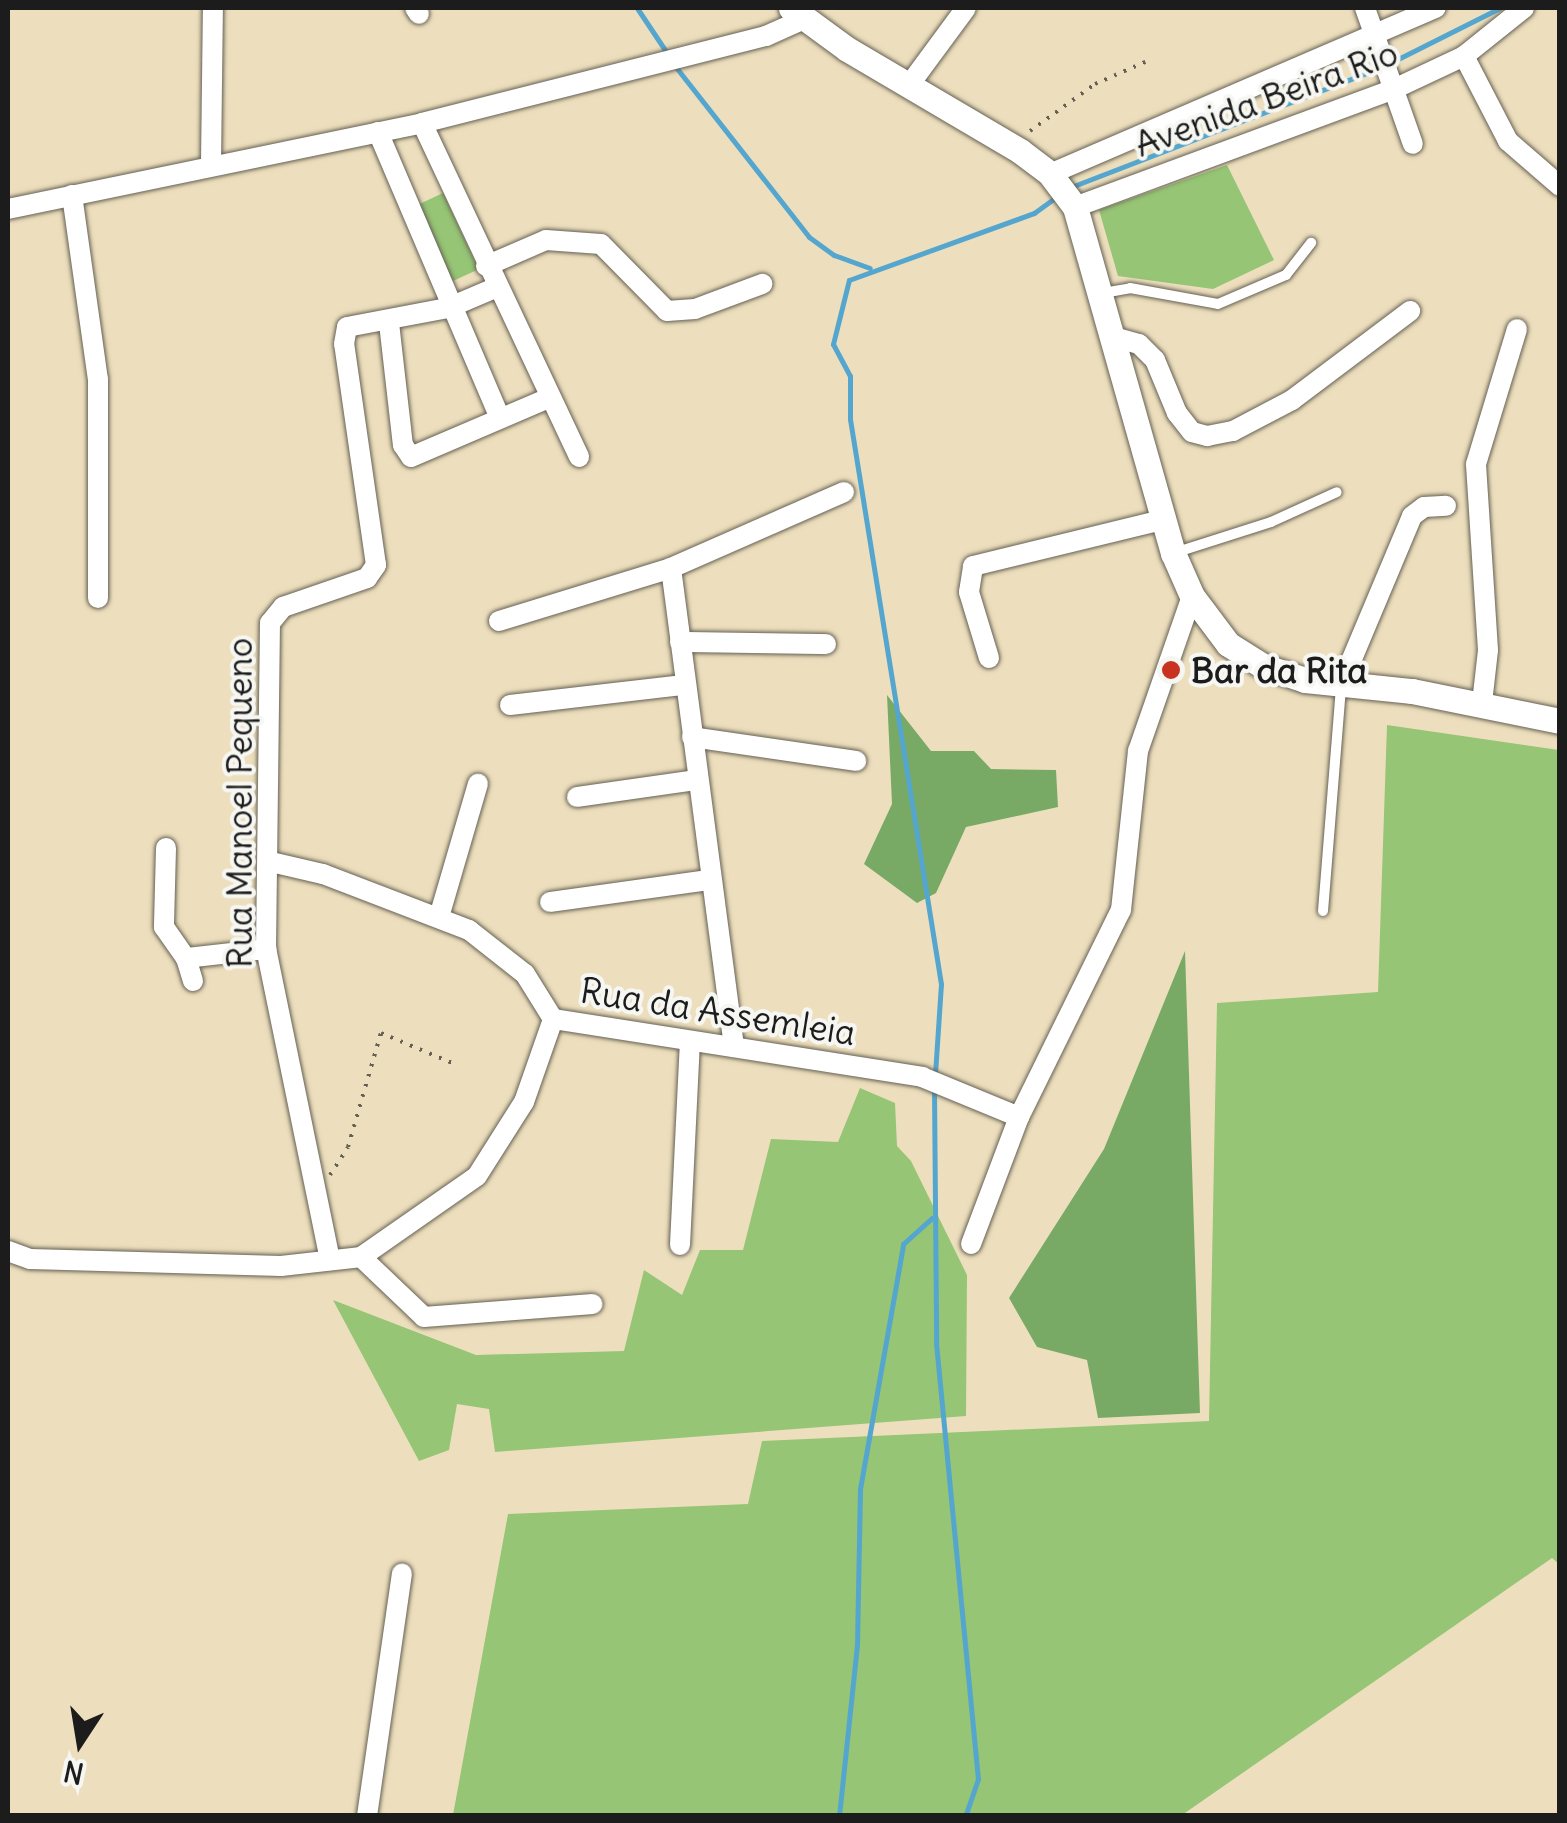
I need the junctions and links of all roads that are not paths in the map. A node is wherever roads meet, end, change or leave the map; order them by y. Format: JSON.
{"nodes":[{"id":1,"x":214,"y":8,"type":"edge"},
{"id":2,"x":966,"y":8,"type":"edge"},
{"id":3,"x":1365,"y":8,"type":"edge"},
{"id":4,"x":1436,"y":8,"type":"edge"},
{"id":5,"x":1524,"y":8,"type":"edge"},
{"id":6,"x":795,"y":12,"type":"edge"},
{"id":7,"x":1379,"y":37,"type":"junction"},
{"id":8,"x":1464,"y":56,"type":"junction"},
{"id":9,"x":910,"y":84,"type":"junction"},
{"id":10,"x":1394,"y":89,"type":"junction"},
{"id":11,"x":422,"y":123,"type":"junction"},
{"id":12,"x":378,"y":132,"type":"junction"},
{"id":13,"x":1414,"y":144,"type":"dead end"},
{"id":14,"x":211,"y":164,"type":"junction"},
{"id":15,"x":1560,"y":186,"type":"edge"},
{"id":16,"x":1063,"y":191,"type":"junction"},
{"id":17,"x":72,"y":195,"type":"junction"},
{"id":18,"x":8,"y":209,"type":"edge"},
{"id":19,"x":1311,"y":243,"type":"dead end"},
{"id":20,"x":486,"y":266,"type":"junction"},
{"id":21,"x":762,"y":284,"type":"dead end"},
{"id":22,"x":495,"y":288,"type":"junction"},
{"id":23,"x":1102,"y":293,"type":"junction"},
{"id":24,"x":448,"y":308,"type":"junction"},
{"id":25,"x":1410,"y":311,"type":"dead end"},
{"id":26,"x":389,"y":323,"type":"junction"},
{"id":27,"x":1517,"y":329,"type":"dead end"},
{"id":28,"x":1114,"y":337,"type":"junction"},
{"id":29,"x":546,"y":399,"type":"junction"},
{"id":30,"x":498,"y":414,"type":"junction"},
{"id":31,"x":579,"y":457,"type":"dead end"},
{"id":32,"x":844,"y":492,"type":"dead end"},
{"id":33,"x":1338,"y":492,"type":"dead end"},
{"id":34,"x":1446,"y":506,"type":"dead end"},
{"id":35,"x":1162,"y":520,"type":"junction"},
{"id":36,"x":1173,"y":553,"type":"junction"},
{"id":37,"x":670,"y":568,"type":"junction"},
{"id":38,"x":1192,"y":596,"type":"junction"},
{"id":39,"x":98,"y":598,"type":"dead end"},
{"id":40,"x":499,"y":621,"type":"dead end"},
{"id":41,"x":680,"y":642,"type":"junction"},
{"id":42,"x":826,"y":644,"type":"dead end"},
{"id":43,"x":989,"y":658,"type":"dead end"},
{"id":44,"x":1341,"y":685,"type":"junction"},
{"id":45,"x":684,"y":686,"type":"junction"},
{"id":46,"x":1482,"y":703,"type":"junction"},
{"id":47,"x":510,"y":705,"type":"dead end"},
{"id":48,"x":1560,"y":721,"type":"edge"},
{"id":49,"x":692,"y":737,"type":"junction"},
{"id":50,"x":856,"y":761,"type":"dead end"},
{"id":51,"x":696,"y":780,"type":"junction"},
{"id":52,"x":478,"y":784,"type":"dead end"},
{"id":53,"x":577,"y":797,"type":"dead end"},
{"id":54,"x":166,"y":848,"type":"dead end"},
{"id":55,"x":271,"y":862,"type":"junction"},
{"id":56,"x":710,"y":880,"type":"junction"},
{"id":57,"x":550,"y":902,"type":"dead end"},
{"id":58,"x":1323,"y":911,"type":"dead end"},
{"id":59,"x":439,"y":917,"type":"junction"},
{"id":60,"x":266,"y":950,"type":"junction"},
{"id":61,"x":186,"y":958,"type":"junction"},
{"id":62,"x":193,"y":981,"type":"dead end"},
{"id":63,"x":552,"y":1019,"type":"junction"},
{"id":64,"x":690,"y":1041,"type":"junction"},
{"id":65,"x":734,"y":1047,"type":"junction"},
{"id":66,"x":1020,"y":1117,"type":"junction"},
{"id":67,"x":971,"y":1244,"type":"dead end"},
{"id":68,"x":680,"y":1245,"type":"dead end"},
{"id":69,"x":8,"y":1251,"type":"edge"},
{"id":70,"x":361,"y":1257,"type":"junction"},
{"id":71,"x":330,"y":1260,"type":"junction"},
{"id":72,"x":592,"y":1304,"type":"dead end"},
{"id":73,"x":402,"y":1574,"type":"dead end"},
{"id":74,"x":367,"y":1816,"type":"edge"}],
"edges":[{"from":1,"to":14,"type":"street"},
{"from":2,"to":9,"type":"street"},
{"from":3,"to":7,"type":"street"},
{"from":4,"to":7,"type":"street","name":"Avenida Beira Rio"},
{"from":5,"to":8,"type":"street","name":"Avenida Beira Rio"},
{"from":6,"to":9,"type":"street"},
{"from":6,"to":11,"type":"street"},
{"from":7,"to":10,"type":"street"},
{"from":7,"to":16,"type":"street","name":"Avenida Beira Rio"},
{"from":8,"to":10,"type":"street","name":"Avenida Beira Rio"},
{"from":8,"to":15,"type":"street"},
{"from":9,"to":16,"type":"street"},
{"from":10,"to":13,"type":"street"},
{"from":10,"to":16,"type":"street","name":"Avenida Beira Rio"},
{"from":11,"to":12,"type":"street"},
{"from":11,"to":20,"type":"street"},
{"from":12,"to":14,"type":"street"},
{"from":12,"to":24,"type":"street"},
{"from":14,"to":17,"type":"street"},
{"from":16,"to":23,"type":"street"},
{"from":17,"to":18,"type":"street"},
{"from":17,"to":39,"type":"street"},
{"from":19,"to":23,"type":"lane"},
{"from":20,"to":21,"type":"street"},
{"from":20,"to":22,"type":"street"},
{"from":22,"to":24,"type":"street"},
{"from":22,"to":29,"type":"street"},
{"from":23,"to":28,"type":"street"},
{"from":24,"to":26,"type":"street"},
{"from":24,"to":30,"type":"street"},
{"from":25,"to":28,"type":"street"},
{"from":26,"to":30,"type":"street"},
{"from":26,"to":55,"type":"street","name":"Rua Manoel Pequeno"},
{"from":27,"to":46,"type":"street"},
{"from":28,"to":35,"type":"street"},
{"from":29,"to":30,"type":"street"},
{"from":29,"to":31,"type":"street"},
{"from":32,"to":37,"type":"street"},
{"from":33,"to":36,"type":"lane"},
{"from":34,"to":44,"type":"street"},
{"from":35,"to":36,"type":"street"},
{"from":35,"to":43,"type":"street"},
{"from":36,"to":38,"type":"street"},
{"from":37,"to":40,"type":"street"},
{"from":37,"to":41,"type":"street"},
{"from":38,"to":44,"type":"street"},
{"from":38,"to":66,"type":"street"},
{"from":41,"to":42,"type":"street"},
{"from":41,"to":45,"type":"street"},
{"from":44,"to":46,"type":"street"},
{"from":44,"to":58,"type":"lane"},
{"from":45,"to":47,"type":"street"},
{"from":45,"to":49,"type":"street"},
{"from":46,"to":48,"type":"street"},
{"from":49,"to":50,"type":"street"},
{"from":49,"to":51,"type":"street"},
{"from":51,"to":53,"type":"street"},
{"from":51,"to":56,"type":"street"},
{"from":52,"to":59,"type":"street"},
{"from":54,"to":61,"type":"street"},
{"from":55,"to":59,"type":"street","name":"Rua da Assemleia"},
{"from":55,"to":60,"type":"street","name":"Rua Manoel Pequeno"},
{"from":56,"to":57,"type":"street"},
{"from":56,"to":65,"type":"street"},
{"from":59,"to":63,"type":"street","name":"Rua da Assemleia"},
{"from":60,"to":61,"type":"street"},
{"from":60,"to":71,"type":"street","name":"Rua Manoel Pequeno"},
{"from":61,"to":62,"type":"street"},
{"from":63,"to":64,"type":"street","name":"Rua da Assemleia"},
{"from":63,"to":70,"type":"street"},
{"from":64,"to":65,"type":"street","name":"Rua da Assemleia"},
{"from":64,"to":68,"type":"street"},
{"from":65,"to":66,"type":"street","name":"Rua da Assemleia"},
{"from":66,"to":67,"type":"street"},
{"from":69,"to":71,"type":"street"},
{"from":70,"to":71,"type":"street"},
{"from":70,"to":72,"type":"street"},
{"from":73,"to":74,"type":"street"}]}
